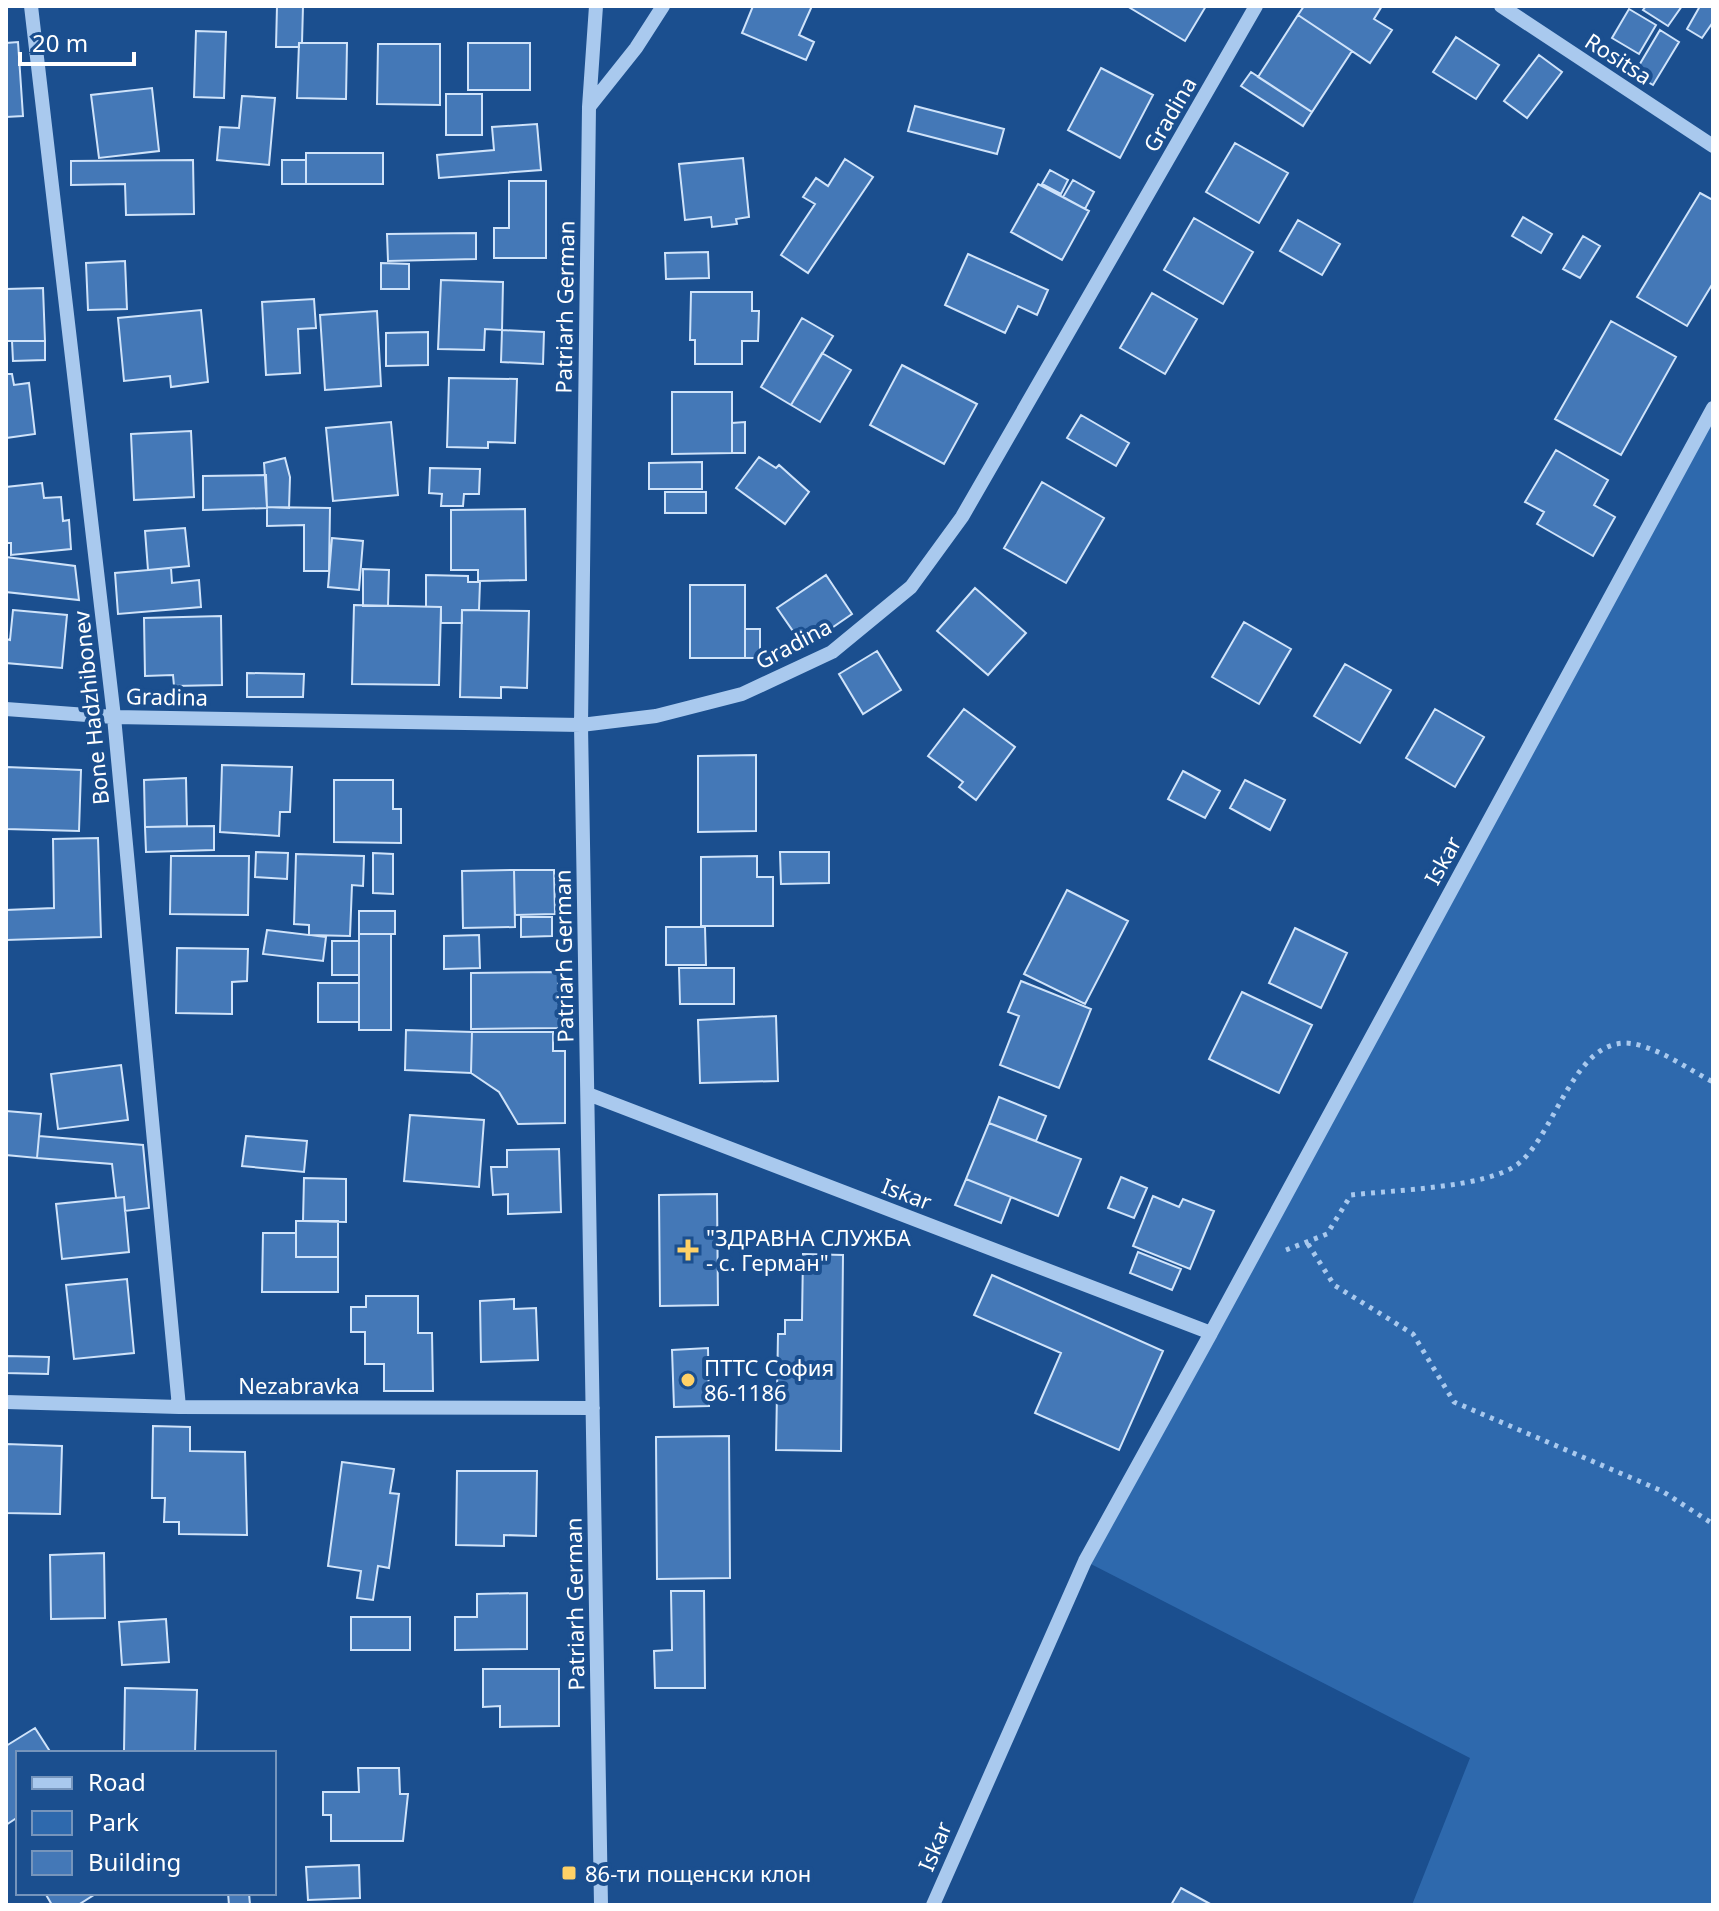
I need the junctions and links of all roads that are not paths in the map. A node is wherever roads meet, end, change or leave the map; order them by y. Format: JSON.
{"nodes":[{"id":1,"x":31,"y":6,"type":"edge"},
{"id":2,"x":596,"y":6,"type":"edge"},
{"id":3,"x":663,"y":6,"type":"edge"},
{"id":4,"x":1256,"y":6,"type":"edge"},
{"id":5,"x":1501,"y":6,"type":"edge"},
{"id":6,"x":589,"y":107,"type":"junction"},
{"id":7,"x":1713,"y":146,"type":"edge"},
{"id":8,"x":1713,"y":408,"type":"edge"},
{"id":9,"x":6,"y":709,"type":"edge"},
{"id":10,"x":114,"y":717,"type":"junction"},
{"id":11,"x":581,"y":725,"type":"junction"},
{"id":12,"x":588,"y":1094,"type":"junction"},
{"id":13,"x":1211,"y":1333,"type":"junction"},
{"id":14,"x":6,"y":1402,"type":"edge"},
{"id":15,"x":179,"y":1407,"type":"junction"},
{"id":16,"x":593,"y":1408,"type":"junction"},
{"id":17,"x":601,"y":1905,"type":"edge"},
{"id":18,"x":933,"y":1905,"type":"edge"}],
"edges":[{"from":1,"to":10,"type":"street","name":"Bone Hadzhibonev"},
{"from":2,"to":6,"type":"street","name":"Patriarh German"},
{"from":3,"to":6,"type":"street"},
{"from":4,"to":11,"type":"street","name":"Gradina"},
{"from":5,"to":7,"type":"street","name":"Rositsa"},
{"from":6,"to":11,"type":"street","name":"Patriarh German"},
{"from":8,"to":13,"type":"street","name":"Iskar"},
{"from":9,"to":10,"type":"street","name":"Gradina"},
{"from":10,"to":11,"type":"street","name":"Gradina"},
{"from":10,"to":15,"type":"street","name":"Bone Hadzhibonev"},
{"from":11,"to":12,"type":"street","name":"Patriarh German"},
{"from":12,"to":13,"type":"street","name":"Iskar"},
{"from":12,"to":16,"type":"street","name":"Patriarh German"},
{"from":13,"to":18,"type":"street","name":"Iskar"},
{"from":14,"to":15,"type":"street","name":"Nezabravka"},
{"from":15,"to":16,"type":"street","name":"Nezabravka"},
{"from":16,"to":17,"type":"street","name":"Patriarh German"}]}
